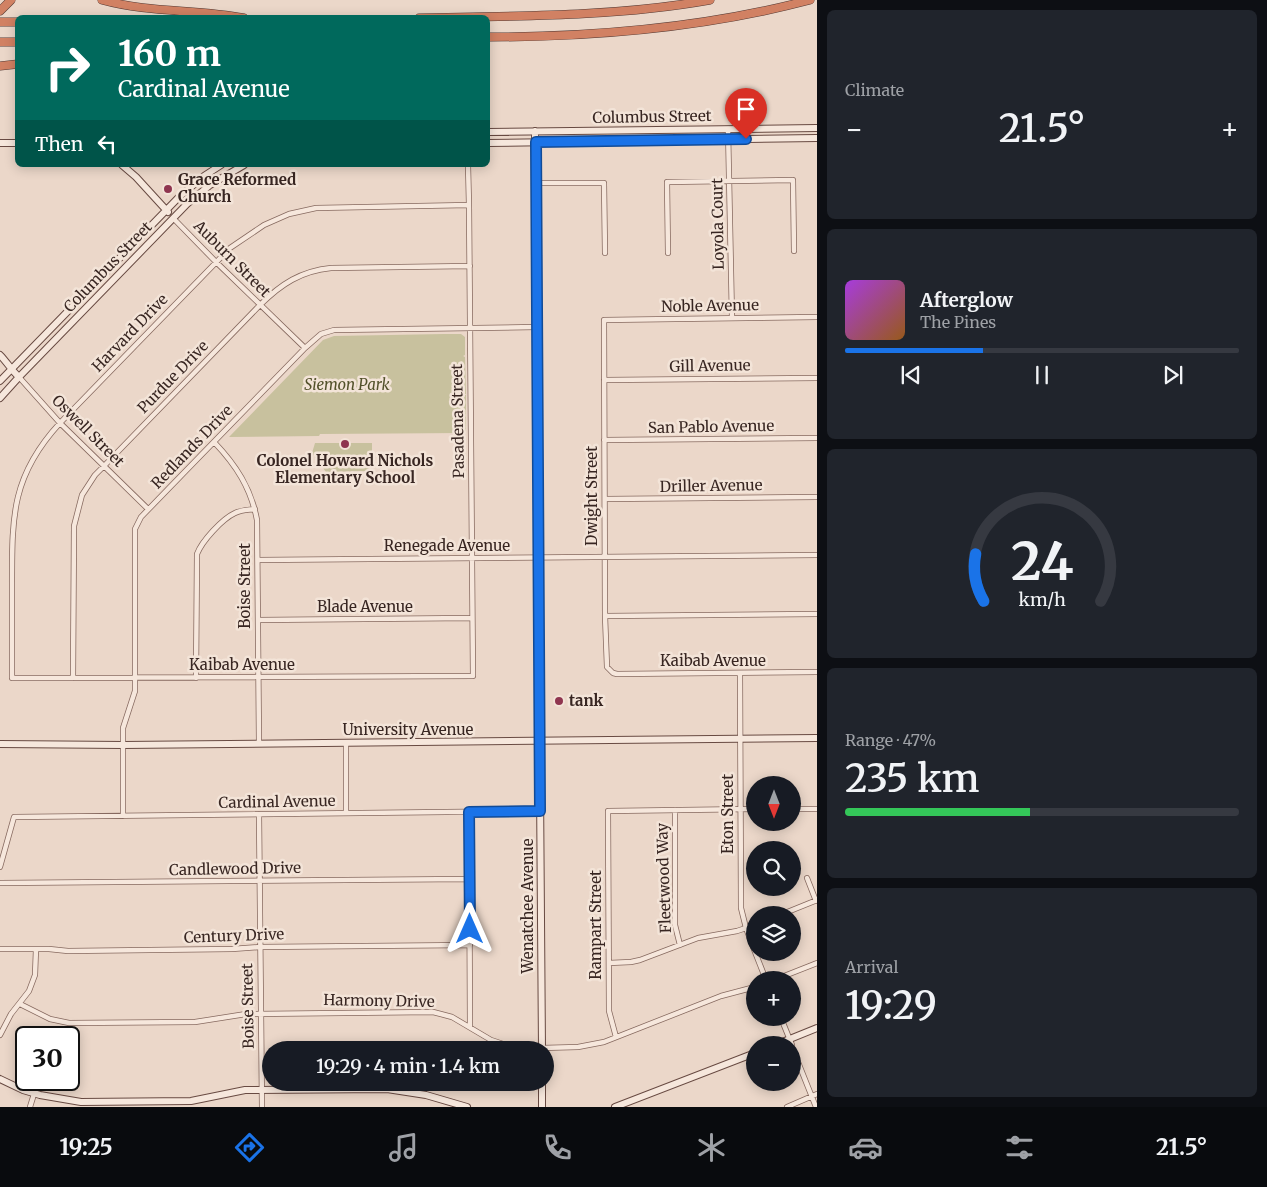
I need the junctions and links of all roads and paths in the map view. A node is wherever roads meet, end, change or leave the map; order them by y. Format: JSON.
{"nodes":[{"id":1,"x":11,"y":0,"type":"edge"},
{"id":2,"x":102,"y":0,"type":"edge"},
{"id":3,"x":710,"y":0,"type":"edge"},
{"id":4,"x":810,"y":0,"type":"edge"},
{"id":5,"x":0,"y":10,"type":"edge"},
{"id":6,"x":232,"y":15,"type":"edge"},
{"id":7,"x":490,"y":16,"type":"edge"},
{"id":8,"x":0,"y":22,"type":"edge"},
{"id":9,"x":15,"y":22,"type":"edge"},
{"id":10,"x":490,"y":37,"type":"edge"},
{"id":11,"x":0,"y":42,"type":"edge"},
{"id":12,"x":15,"y":42,"type":"edge"},
{"id":13,"x":15,"y":64,"type":"edge"},
{"id":14,"x":0,"y":66,"type":"edge"},
{"id":15,"x":817,"y":128,"type":"edge"},
{"id":16,"x":728,"y":129,"type":"junction"},
{"id":17,"x":536,"y":131,"type":"junction"},
{"id":18,"x":490,"y":132,"type":"edge"},
{"id":19,"x":817,"y":138,"type":"edge"},
{"id":20,"x":729,"y":139,"type":"junction"},
{"id":21,"x":536,"y":142,"type":"junction"},
{"id":22,"x":0,"y":143,"type":"edge"},
{"id":23,"x":15,"y":143,"type":"edge"},
{"id":24,"x":490,"y":143,"type":"edge"},
{"id":25,"x":124,"y":167,"type":"edge"},
{"id":26,"x":218,"y":167,"type":"edge"},
{"id":27,"x":241,"y":167,"type":"edge"},
{"id":28,"x":468,"y":167,"type":"edge"},
{"id":29,"x":730,"y":181,"type":"junction"},
{"id":30,"x":536,"y":183,"type":"junction"},
{"id":31,"x":469,"y":205,"type":"junction"},
{"id":32,"x":166,"y":210,"type":"junction"},
{"id":33,"x":173,"y":218,"type":"junction"},
{"id":34,"x":794,"y":251,"type":"dead end"},
{"id":35,"x":605,"y":253,"type":"dead end"},
{"id":36,"x":668,"y":253,"type":"dead end"},
{"id":37,"x":216,"y":262,"type":"junction"},
{"id":38,"x":470,"y":266,"type":"junction"},
{"id":39,"x":260,"y":305,"type":"junction"},
{"id":40,"x":817,"y":317,"type":"edge"},
{"id":41,"x":732,"y":318,"type":"junction"},
{"id":42,"x":604,"y":320,"type":"joint"},
{"id":43,"x":537,"y":327,"type":"junction"},
{"id":44,"x":470,"y":328,"type":"junction"},
{"id":45,"x":305,"y":348,"type":"junction"},
{"id":46,"x":0,"y":355,"type":"edge"},
{"id":47,"x":1,"y":369,"type":"edge"},
{"id":48,"x":10,"y":370,"type":"junction"},
{"id":49,"x":19,"y":377,"type":"junction"},
{"id":50,"x":817,"y":378,"type":"edge"},
{"id":51,"x":604,"y":380,"type":"junction"},
{"id":52,"x":0,"y":381,"type":"edge"},
{"id":53,"x":0,"y":398,"type":"edge"},
{"id":54,"x":60,"y":423,"type":"junction"},
{"id":55,"x":817,"y":438,"type":"edge"},
{"id":56,"x":604,"y":440,"type":"junction"},
{"id":57,"x":214,"y":442,"type":"junction"},
{"id":58,"x":104,"y":466,"type":"junction"},
{"id":59,"x":817,"y":497,"type":"edge"},
{"id":60,"x":605,"y":499,"type":"junction"},
{"id":61,"x":148,"y":509,"type":"junction"},
{"id":62,"x":255,"y":509,"type":"junction"},
{"id":63,"x":817,"y":556,"type":"edge"},
{"id":64,"x":605,"y":557,"type":"junction"},
{"id":65,"x":472,"y":558,"type":"junction"},
{"id":66,"x":538,"y":558,"type":"junction"},
{"id":67,"x":258,"y":560,"type":"junction"},
{"id":68,"x":817,"y":614,"type":"edge"},
{"id":69,"x":606,"y":616,"type":"junction"},
{"id":70,"x":472,"y":618,"type":"junction"},
{"id":71,"x":258,"y":620,"type":"junction"},
{"id":72,"x":610,"y":670,"type":"joint"},
{"id":73,"x":817,"y":672,"type":"edge"},
{"id":74,"x":740,"y":673,"type":"junction"},
{"id":75,"x":473,"y":676,"type":"joint"},
{"id":76,"x":12,"y":678,"type":"joint"},
{"id":77,"x":74,"y":678,"type":"junction"},
{"id":78,"x":135,"y":678,"type":"junction"},
{"id":79,"x":196,"y":678,"type":"junction"},
{"id":80,"x":258,"y":678,"type":"junction"},
{"id":81,"x":817,"y":738,"type":"edge"},
{"id":82,"x":740,"y":739,"type":"junction"},
{"id":83,"x":540,"y":741,"type":"junction"},
{"id":84,"x":259,"y":743,"type":"junction"},
{"id":85,"x":346,"y":743,"type":"junction"},
{"id":86,"x":0,"y":744,"type":"edge"},
{"id":87,"x":123,"y":745,"type":"junction"},
{"id":88,"x":741,"y":809,"type":"junction"},
{"id":89,"x":746,"y":809,"type":"edge"},
{"id":90,"x":801,"y":809,"type":"edge"},
{"id":91,"x":817,"y":809,"type":"edge"},
{"id":92,"x":675,"y":810,"type":"junction"},
{"id":93,"x":540,"y":811,"type":"junction"},
{"id":94,"x":469,"y":812,"type":"junction"},
{"id":95,"x":346,"y":813,"type":"junction"},
{"id":96,"x":259,"y":814,"type":"junction"},
{"id":97,"x":123,"y":816,"type":"junction"},
{"id":98,"x":0,"y":867,"type":"edge"},
{"id":99,"x":807,"y":878,"type":"dead end"},
{"id":100,"x":469,"y":879,"type":"junction"},
{"id":101,"x":260,"y":881,"type":"junction"},
{"id":102,"x":0,"y":884,"type":"edge"},
{"id":103,"x":816,"y":901,"type":"edge"},
{"id":104,"x":801,"y":907,"type":"edge"},
{"id":105,"x":746,"y":928,"type":"joint"},
{"id":106,"x":470,"y":945,"type":"junction"},
{"id":107,"x":680,"y":945,"type":"junction"},
{"id":108,"x":260,"y":947,"type":"junction"},
{"id":109,"x":0,"y":949,"type":"edge"},
{"id":110,"x":36,"y":949,"type":"junction"},
{"id":111,"x":609,"y":963,"type":"junction"},
{"id":112,"x":817,"y":963,"type":"edge"},
{"id":113,"x":797,"y":971,"type":"edge"},
{"id":114,"x":746,"y":989,"type":"edge"},
{"id":115,"x":20,"y":1004,"type":"junction"},
{"id":116,"x":261,"y":1013,"type":"junction"},
{"id":117,"x":470,"y":1027,"type":"junction"},
{"id":118,"x":817,"y":1028,"type":"edge"},
{"id":119,"x":0,"y":1035,"type":"edge"},
{"id":120,"x":616,"y":1037,"type":"junction"},
{"id":121,"x":801,"y":1038,"type":"edge"},
{"id":122,"x":494,"y":1041,"type":"edge"},
{"id":123,"x":542,"y":1041,"type":"edge"},
{"id":124,"x":554,"y":1048,"type":"edge"},
{"id":125,"x":746,"y":1056,"type":"edge"},
{"id":126,"x":801,"y":1066,"type":"edge"},
{"id":127,"x":0,"y":1078,"type":"edge"},
{"id":128,"x":261,"y":1090,"type":"junction"},
{"id":129,"x":542,"y":1091,"type":"edge"},
{"id":130,"x":34,"y":1094,"type":"junction"},
{"id":131,"x":814,"y":1095,"type":"edge"},
{"id":132,"x":30,"y":1107,"type":"edge"},
{"id":133,"x":262,"y":1107,"type":"edge"},
{"id":134,"x":467,"y":1107,"type":"edge"},
{"id":135,"x":542,"y":1107,"type":"edge"},
{"id":136,"x":615,"y":1107,"type":"edge"},
{"id":137,"x":787,"y":1107,"type":"edge"},
{"id":138,"x":816,"y":1107,"type":"edge"}],
"edges":[{"from":1,"to":5,"type":"highway"},
{"from":2,"to":6,"type":"highway"},
{"from":3,"to":7,"type":"highway"},
{"from":4,"to":10,"type":"highway"},
{"from":8,"to":9,"type":"highway"},
{"from":11,"to":12,"type":"highway"},
{"from":13,"to":14,"type":"highway"},
{"from":15,"to":16,"type":"street","name":"Columbus Street"},
{"from":16,"to":17,"type":"street","name":"Columbus Street"},
{"from":16,"to":20,"type":"street","name":"Loyola Court"},
{"from":17,"to":18,"type":"street","name":"Columbus Street"},
{"from":17,"to":21,"type":"street","name":"Wenatchee Avenue"},
{"from":19,"to":20,"type":"street","name":"Columbus Street"},
{"from":20,"to":21,"type":"street","name":"Columbus Street"},
{"from":20,"to":29,"type":"street","name":"Loyola Court"},
{"from":21,"to":24,"type":"street","name":"Columbus Street"},
{"from":21,"to":30,"type":"street","name":"Wenatchee Avenue"},
{"from":22,"to":23,"type":"street"},
{"from":25,"to":32,"type":"street","name":"Auburn Street"},
{"from":26,"to":32,"type":"street","name":"Columbus Street"},
{"from":27,"to":33,"type":"street","name":"Columbus Street"},
{"from":28,"to":31,"type":"street","name":"Pasadena Street"},
{"from":29,"to":34,"type":"street"},
{"from":29,"to":36,"type":"street"},
{"from":29,"to":41,"type":"street","name":"Loyola Court"},
{"from":30,"to":35,"type":"street"},
{"from":30,"to":43,"type":"street","name":"Wenatchee Avenue"},
{"from":31,"to":37,"type":"street","name":"Harvard Drive"},
{"from":31,"to":38,"type":"street","name":"Pasadena Street"},
{"from":32,"to":33,"type":"street","name":"Auburn Street"},
{"from":32,"to":48,"type":"street","name":"Columbus Street"},
{"from":33,"to":37,"type":"street","name":"Auburn Street"},
{"from":33,"to":49,"type":"street","name":"Columbus Street"},
{"from":37,"to":39,"type":"street","name":"Auburn Street"},
{"from":37,"to":54,"type":"street","name":"Harvard Drive"},
{"from":38,"to":39,"type":"street","name":"Purdue Drive"},
{"from":38,"to":44,"type":"street","name":"Pasadena Street"},
{"from":39,"to":45,"type":"street","name":"Auburn Street"},
{"from":39,"to":58,"type":"street","name":"Purdue Drive"},
{"from":40,"to":41,"type":"street","name":"Noble Avenue"},
{"from":41,"to":42,"type":"street","name":"Noble Avenue"},
{"from":42,"to":51,"type":"street","name":"Dwight Street"},
{"from":43,"to":44,"type":"street","name":"Redlands Drive"},
{"from":43,"to":66,"type":"street","name":"Wenatchee Avenue"},
{"from":44,"to":45,"type":"street","name":"Redlands Drive"},
{"from":44,"to":65,"type":"street","name":"Pasadena Street"},
{"from":45,"to":57,"type":"street","name":"Redlands Drive"},
{"from":46,"to":48,"type":"street","name":"Oswell Street"},
{"from":47,"to":48,"type":"street"},
{"from":48,"to":49,"type":"street","name":"Oswell Street"},
{"from":48,"to":52,"type":"street","name":"Columbus Street"},
{"from":49,"to":53,"type":"street","name":"Columbus Street"},
{"from":49,"to":54,"type":"street","name":"Oswell Street"},
{"from":50,"to":51,"type":"street","name":"Gill Avenue"},
{"from":51,"to":56,"type":"street","name":"Dwight Street"},
{"from":54,"to":58,"type":"street","name":"Oswell Street"},
{"from":54,"to":76,"type":"street","name":"Harvard Drive"},
{"from":55,"to":56,"type":"street","name":"San Pablo Avenue"},
{"from":56,"to":60,"type":"street","name":"Dwight Street"},
{"from":57,"to":61,"type":"street","name":"Redlands Drive"},
{"from":57,"to":62,"type":"street","name":"Boise Street"},
{"from":58,"to":61,"type":"street","name":"Oswell Street"},
{"from":58,"to":77,"type":"street","name":"Purdue Drive"},
{"from":59,"to":60,"type":"street","name":"Driller Avenue"},
{"from":60,"to":64,"type":"street","name":"Dwight Street"},
{"from":61,"to":78,"type":"street","name":"Redlands Drive"},
{"from":62,"to":67,"type":"street","name":"Boise Street"},
{"from":62,"to":79,"type":"street"},
{"from":63,"to":64,"type":"street","name":"Renegade Avenue"},
{"from":64,"to":66,"type":"street","name":"Renegade Avenue"},
{"from":64,"to":69,"type":"street","name":"Dwight Street"},
{"from":65,"to":66,"type":"street","name":"Renegade Avenue"},
{"from":65,"to":67,"type":"street","name":"Renegade Avenue"},
{"from":65,"to":70,"type":"street","name":"Pasadena Street"},
{"from":66,"to":83,"type":"street","name":"Wenatchee Avenue"},
{"from":67,"to":71,"type":"street","name":"Boise Street"},
{"from":68,"to":69,"type":"street"},
{"from":69,"to":72,"type":"street","name":"Dwight Street"},
{"from":70,"to":71,"type":"street","name":"Blade Avenue"},
{"from":70,"to":75,"type":"street","name":"Pasadena Street"},
{"from":71,"to":80,"type":"street","name":"Boise Street"},
{"from":72,"to":74,"type":"street","name":"Kaibab Avenue"},
{"from":73,"to":74,"type":"street","name":"Kaibab Avenue"},
{"from":74,"to":82,"type":"street","name":"Eton Street"},
{"from":75,"to":80,"type":"street","name":"Kaibab Avenue"},
{"from":76,"to":77,"type":"street","name":"Kaibab Avenue"},
{"from":77,"to":78,"type":"street","name":"Kaibab Avenue"},
{"from":78,"to":79,"type":"street","name":"Kaibab Avenue"},
{"from":78,"to":87,"type":"street","name":"Redlands Drive"},
{"from":79,"to":80,"type":"street","name":"Kaibab Avenue"},
{"from":80,"to":84,"type":"street","name":"Boise Street"},
{"from":81,"to":82,"type":"street","name":"University Avenue"},
{"from":82,"to":83,"type":"street","name":"University Avenue"},
{"from":82,"to":88,"type":"street","name":"Eton Street"},
{"from":83,"to":85,"type":"street","name":"University Avenue"},
{"from":83,"to":93,"type":"street","name":"Wenatchee Avenue"},
{"from":84,"to":85,"type":"street","name":"University Avenue"},
{"from":84,"to":87,"type":"street","name":"University Avenue"},
{"from":85,"to":95,"type":"street"},
{"from":86,"to":87,"type":"street","name":"University Avenue"},
{"from":87,"to":97,"type":"street","name":"Redlands Drive"},
{"from":88,"to":89,"type":"street"},
{"from":88,"to":92,"type":"street"},
{"from":88,"to":105,"type":"street","name":"Eton Street"},
{"from":90,"to":91,"type":"street"},
{"from":92,"to":107,"type":"street","name":"Fleetwood Way"},
{"from":92,"to":111,"type":"street","name":"Rampart Street"},
{"from":93,"to":94,"type":"street","name":"Cardinal Avenue"},
{"from":93,"to":123,"type":"street","name":"Wenatchee Avenue"},
{"from":94,"to":95,"type":"street","name":"Cardinal Avenue"},
{"from":94,"to":100,"type":"street"},
{"from":95,"to":96,"type":"street","name":"Cardinal Avenue"},
{"from":96,"to":97,"type":"street","name":"Cardinal Avenue"},
{"from":96,"to":101,"type":"street","name":"Boise Street"},
{"from":97,"to":98,"type":"street","name":"Cardinal Avenue"},
{"from":99,"to":103,"type":"street"},
{"from":100,"to":101,"type":"street","name":"Candlewood Drive"},
{"from":100,"to":106,"type":"street"},
{"from":101,"to":102,"type":"street","name":"Candlewood Drive"},
{"from":101,"to":108,"type":"street","name":"Boise Street"},
{"from":103,"to":104,"type":"street"},
{"from":105,"to":107,"type":"street"},
{"from":106,"to":108,"type":"street","name":"Century Drive"},
{"from":106,"to":117,"type":"street"},
{"from":107,"to":111,"type":"street"},
{"from":108,"to":110,"type":"street","name":"Century Drive"},
{"from":108,"to":116,"type":"street","name":"Boise Street"},
{"from":109,"to":110,"type":"street","name":"Century Drive"},
{"from":110,"to":115,"type":"street"},
{"from":111,"to":120,"type":"street","name":"Rampart Street"},
{"from":112,"to":113,"type":"street"},
{"from":114,"to":120,"type":"street","name":"Harmony Drive"},
{"from":115,"to":116,"type":"street","name":"Harmony Drive"},
{"from":115,"to":119,"type":"street"},
{"from":116,"to":117,"type":"street","name":"Harmony Drive"},
{"from":116,"to":128,"type":"street","name":"Boise Street"},
{"from":117,"to":122,"type":"street","name":"Harmony Drive"},
{"from":118,"to":121,"type":"street"},
{"from":120,"to":124,"type":"street","name":"Harmony Drive"},
{"from":125,"to":136,"type":"street"},
{"from":126,"to":131,"type":"street"},
{"from":127,"to":130,"type":"street"},
{"from":128,"to":130,"type":"street"},
{"from":128,"to":133,"type":"street","name":"Boise Street"},
{"from":128,"to":134,"type":"street"},
{"from":129,"to":135,"type":"street"},
{"from":130,"to":132,"type":"street"},
{"from":131,"to":137,"type":"street"},
{"from":131,"to":138,"type":"street"}]}
